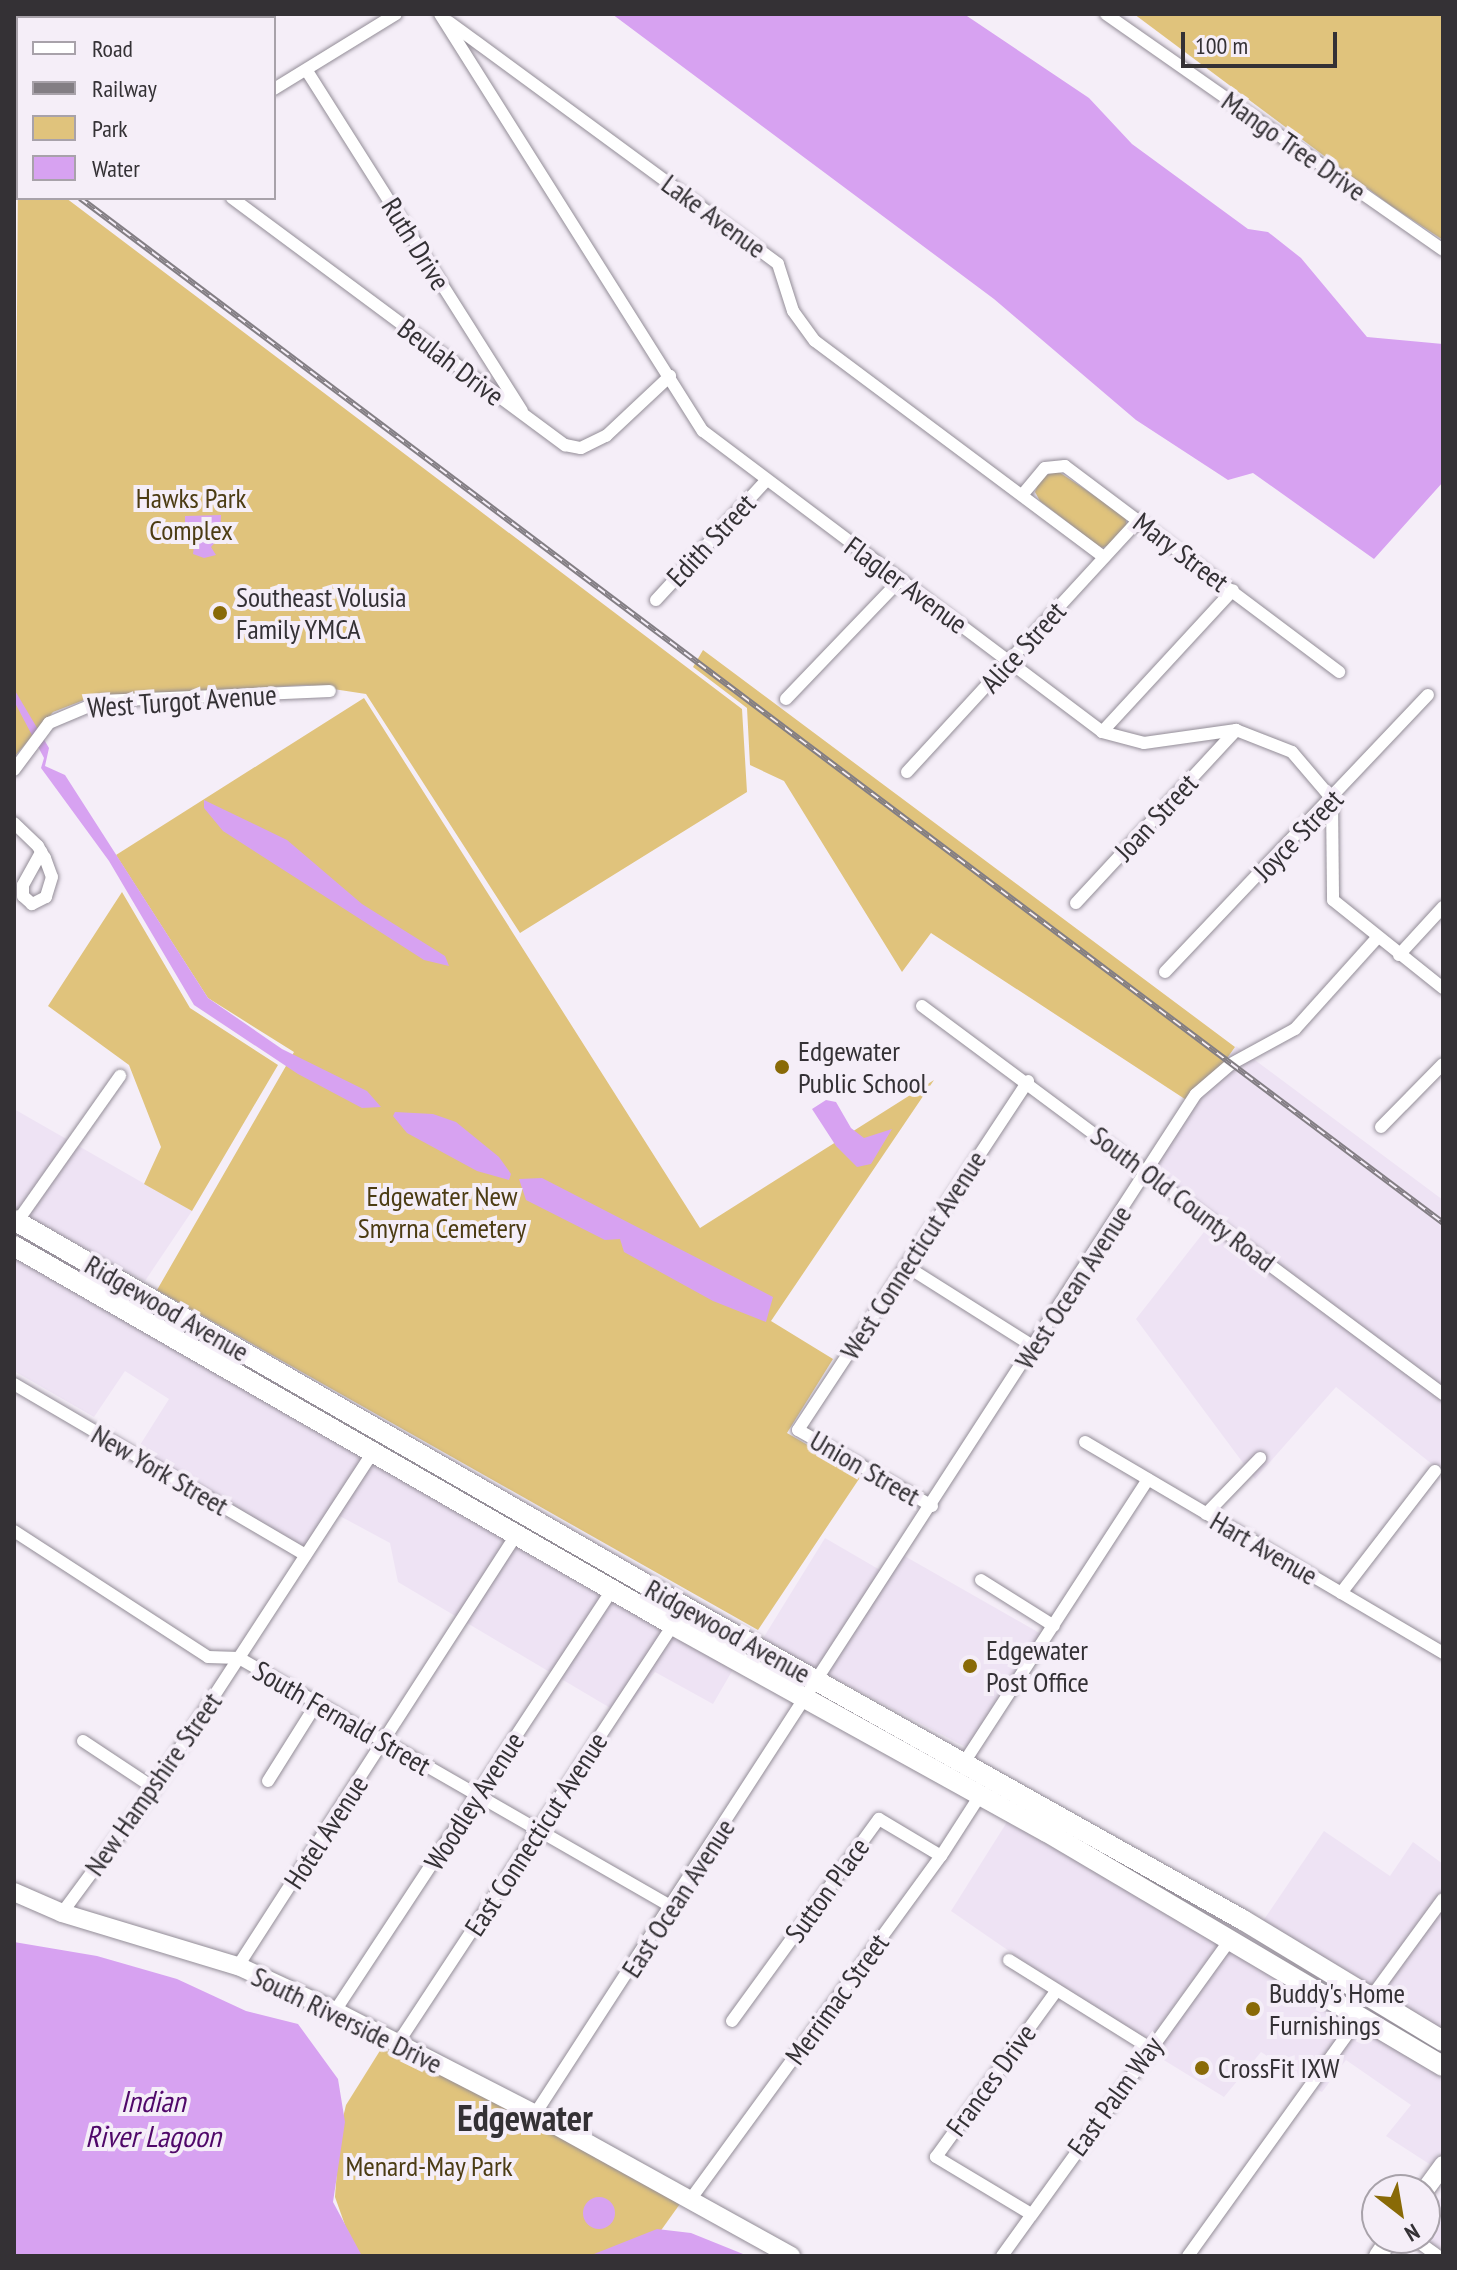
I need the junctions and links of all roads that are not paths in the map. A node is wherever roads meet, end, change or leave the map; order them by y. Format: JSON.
{"nodes":[{"id":1,"x":396,"y":14,"type":"edge"},
{"id":2,"x":1106,"y":14,"type":"edge"},
{"id":3,"x":441,"y":16,"type":"edge"},
{"id":4,"x":307,"y":71,"type":"junction"},
{"id":5,"x":276,"y":88,"type":"edge"},
{"id":6,"x":235,"y":200,"type":"edge"},
{"id":7,"x":1443,"y":250,"type":"edge"},
{"id":8,"x":670,"y":376,"type":"junction"},
{"id":9,"x":526,"y":417,"type":"junction"},
{"id":10,"x":766,"y":481,"type":"junction"},
{"id":11,"x":1023,"y":494,"type":"junction"},
{"id":12,"x":1139,"y":520,"type":"junction"},
{"id":13,"x":1104,"y":557,"type":"junction"},
{"id":14,"x":900,"y":580,"type":"junction"},
{"id":15,"x":1233,"y":590,"type":"junction"},
{"id":16,"x":656,"y":600,"type":"dead end"},
{"id":17,"x":1010,"y":662,"type":"junction"},
{"id":18,"x":1339,"y":672,"type":"dead end"},
{"id":19,"x":330,"y":691,"type":"dead end"},
{"id":20,"x":1428,"y":695,"type":"dead end"},
{"id":21,"x":786,"y":699,"type":"dead end"},
{"id":22,"x":1236,"y":730,"type":"junction"},
{"id":23,"x":1102,"y":732,"type":"junction"},
{"id":24,"x":14,"y":770,"type":"edge"},
{"id":25,"x":907,"y":772,"type":"dead end"},
{"id":26,"x":1332,"y":799,"type":"junction"},
{"id":27,"x":14,"y":823,"type":"edge"},
{"id":28,"x":41,"y":852,"type":"dead end"},
{"id":29,"x":1076,"y":903,"type":"dead end"},
{"id":30,"x":1443,"y":907,"type":"edge"},
{"id":31,"x":1376,"y":939,"type":"junction"},
{"id":32,"x":1399,"y":955,"type":"junction"},
{"id":33,"x":1165,"y":972,"type":"dead end"},
{"id":34,"x":1443,"y":988,"type":"edge"},
{"id":35,"x":922,"y":1006,"type":"dead end"},
{"id":36,"x":1443,"y":1064,"type":"edge"},
{"id":37,"x":120,"y":1076,"type":"dead end"},
{"id":38,"x":1028,"y":1081,"type":"junction"},
{"id":39,"x":1381,"y":1127,"type":"dead end"},
{"id":40,"x":1146,"y":1173,"type":"junction"},
{"id":41,"x":15,"y":1221,"type":"edge"},
{"id":42,"x":14,"y":1246,"type":"edge"},
{"id":43,"x":906,"y":1266,"type":"junction"},
{"id":44,"x":142,"y":1294,"type":"junction"},
{"id":45,"x":1034,"y":1347,"type":"junction"},
{"id":46,"x":228,"y":1368,"type":"junction"},
{"id":47,"x":14,"y":1384,"type":"edge"},
{"id":48,"x":1443,"y":1394,"type":"edge"},
{"id":49,"x":369,"y":1425,"type":"junction"},
{"id":50,"x":798,"y":1430,"type":"joint"},
{"id":51,"x":1085,"y":1442,"type":"dead end"},
{"id":52,"x":376,"y":1454,"type":"junction"},
{"id":53,"x":1260,"y":1458,"type":"dead end"},
{"id":54,"x":1435,"y":1471,"type":"dead end"},
{"id":55,"x":1148,"y":1479,"type":"junction"},
{"id":56,"x":505,"y":1504,"type":"junction"},
{"id":57,"x":932,"y":1506,"type":"junction"},
{"id":58,"x":1206,"y":1514,"type":"junction"},
{"id":59,"x":14,"y":1531,"type":"edge"},
{"id":60,"x":516,"y":1535,"type":"junction"},
{"id":61,"x":306,"y":1555,"type":"junction"},
{"id":62,"x":981,"y":1580,"type":"dead end"},
{"id":63,"x":612,"y":1590,"type":"junction"},
{"id":64,"x":1341,"y":1593,"type":"junction"},
{"id":65,"x":673,"y":1625,"type":"junction"},
{"id":66,"x":1054,"y":1626,"type":"junction"},
{"id":67,"x":1443,"y":1653,"type":"edge"},
{"id":68,"x":239,"y":1658,"type":"junction"},
{"id":69,"x":818,"y":1681,"type":"junction"},
{"id":70,"x":807,"y":1699,"type":"junction"},
{"id":71,"x":317,"y":1703,"type":"junction"},
{"id":72,"x":83,"y":1741,"type":"dead end"},
{"id":73,"x":385,"y":1741,"type":"junction"},
{"id":74,"x":965,"y":1761,"type":"junction"},
{"id":75,"x":268,"y":1781,"type":"dead end"},
{"id":76,"x":154,"y":1788,"type":"junction"},
{"id":77,"x":981,"y":1794,"type":"junction"},
{"id":78,"x":476,"y":1797,"type":"junction"},
{"id":79,"x":538,"y":1831,"type":"junction"},
{"id":80,"x":1047,"y":1832,"type":"junction"},
{"id":81,"x":941,"y":1856,"type":"junction"},
{"id":82,"x":1151,"y":1867,"type":"junction"},
{"id":83,"x":14,"y":1892,"type":"edge"},
{"id":84,"x":1443,"y":1899,"type":"edge"},
{"id":85,"x":672,"y":1907,"type":"junction"},
{"id":86,"x":62,"y":1913,"type":"junction"},
{"id":87,"x":1231,"y":1938,"type":"junction"},
{"id":88,"x":1009,"y":1960,"type":"dead end"},
{"id":89,"x":238,"y":1966,"type":"junction"},
{"id":90,"x":1056,"y":1991,"type":"junction"},
{"id":91,"x":1364,"y":1992,"type":"junction"},
{"id":92,"x":335,"y":2011,"type":"junction"},
{"id":93,"x":1361,"y":2015,"type":"junction"},
{"id":94,"x":732,"y":2021,"type":"dead end"},
{"id":95,"x":1443,"y":2041,"type":"edge"},
{"id":96,"x":398,"y":2043,"type":"junction"},
{"id":97,"x":1150,"y":2048,"type":"junction"},
{"id":98,"x":1443,"y":2066,"type":"edge"},
{"id":99,"x":535,"y":2114,"type":"junction"},
{"id":100,"x":690,"y":2200,"type":"junction"},
{"id":101,"x":1031,"y":2214,"type":"junction"},
{"id":102,"x":1008,"y":2254,"type":"edge"},
{"id":103,"x":791,"y":2256,"type":"edge"},
{"id":104,"x":1188,"y":2256,"type":"edge"}],
"edges":[{"from":1,"to":4,"type":"street"},
{"from":2,"to":7,"type":"street","name":"Mango Tree Drive"},
{"from":3,"to":8,"type":"street","name":"Flagler Avenue"},
{"from":3,"to":11,"type":"street","name":"Lake Avenue"},
{"from":4,"to":5,"type":"street"},
{"from":4,"to":9,"type":"street","name":"Ruth Drive"},
{"from":6,"to":9,"type":"street","name":"Beulah Drive"},
{"from":8,"to":9,"type":"street","name":"Beulah Drive"},
{"from":8,"to":10,"type":"street","name":"Flagler Avenue"},
{"from":10,"to":14,"type":"street","name":"Flagler Avenue"},
{"from":10,"to":16,"type":"street","name":"Edith Street"},
{"from":11,"to":12,"type":"street","name":"Mary Street"},
{"from":11,"to":13,"type":"street","name":"Lake Avenue"},
{"from":12,"to":13,"type":"street","name":"Alice Street"},
{"from":12,"to":15,"type":"street","name":"Mary Street"},
{"from":13,"to":17,"type":"street","name":"Alice Street"},
{"from":14,"to":17,"type":"street","name":"Flagler Avenue"},
{"from":14,"to":21,"type":"street"},
{"from":15,"to":18,"type":"street","name":"Mary Street"},
{"from":15,"to":23,"type":"street"},
{"from":17,"to":23,"type":"street","name":"Flagler Avenue"},
{"from":17,"to":25,"type":"street","name":"Alice Street"},
{"from":19,"to":24,"type":"street","name":"West Turgot Avenue"},
{"from":20,"to":26,"type":"street","name":"Joyce Street"},
{"from":22,"to":23,"type":"street","name":"Flagler Avenue"},
{"from":22,"to":26,"type":"street","name":"Flagler Avenue"},
{"from":22,"to":29,"type":"street","name":"Joan Street"},
{"from":26,"to":31,"type":"street"},
{"from":26,"to":33,"type":"street","name":"Joyce Street"},
{"from":27,"to":28,"type":"street"},
{"from":30,"to":32,"type":"street"},
{"from":31,"to":32,"type":"street"},
{"from":31,"to":40,"type":"street","name":"West Ocean Avenue"},
{"from":32,"to":34,"type":"street"},
{"from":35,"to":38,"type":"street","name":"South Old County Road"},
{"from":36,"to":39,"type":"street"},
{"from":37,"to":41,"type":"street"},
{"from":38,"to":40,"type":"street","name":"South Old County Road"},
{"from":38,"to":43,"type":"street","name":"West Connecticut Avenue"},
{"from":40,"to":45,"type":"street","name":"West Ocean Avenue"},
{"from":40,"to":48,"type":"street","name":"South Old County Road"},
{"from":41,"to":44,"type":"main road","name":"Ridgewood Avenue"},
{"from":42,"to":44,"type":"main road"},
{"from":42,"to":46,"type":"main road","name":"Ridgewood Avenue"},
{"from":43,"to":45,"type":"street"},
{"from":43,"to":50,"type":"street","name":"West Connecticut Avenue"},
{"from":44,"to":49,"type":"main road","name":"Ridgewood Avenue"},
{"from":45,"to":57,"type":"street","name":"West Ocean Avenue"},
{"from":46,"to":49,"type":"main road"},
{"from":46,"to":52,"type":"main road","name":"Ridgewood Avenue"},
{"from":47,"to":61,"type":"street","name":"New York Street"},
{"from":49,"to":56,"type":"main road","name":"Ridgewood Avenue"},
{"from":50,"to":57,"type":"street","name":"Union Street"},
{"from":51,"to":55,"type":"street","name":"Hart Avenue"},
{"from":52,"to":56,"type":"main road"},
{"from":52,"to":60,"type":"main road","name":"Ridgewood Avenue"},
{"from":52,"to":61,"type":"street","name":"New Hampshire Street"},
{"from":53,"to":58,"type":"street"},
{"from":54,"to":64,"type":"street"},
{"from":55,"to":58,"type":"street","name":"Hart Avenue"},
{"from":55,"to":66,"type":"street"},
{"from":56,"to":69,"type":"main road","name":"Ridgewood Avenue"},
{"from":57,"to":69,"type":"street","name":"West Ocean Avenue"},
{"from":58,"to":64,"type":"street","name":"Hart Avenue"},
{"from":59,"to":68,"type":"street","name":"South Fernald Street"},
{"from":60,"to":63,"type":"main road","name":"Ridgewood Avenue"},
{"from":60,"to":73,"type":"street","name":"Hotel Avenue"},
{"from":61,"to":68,"type":"street","name":"New Hampshire Street"},
{"from":62,"to":66,"type":"street"},
{"from":63,"to":65,"type":"main road","name":"Ridgewood Avenue"},
{"from":63,"to":78,"type":"street","name":"Woodley Avenue"},
{"from":64,"to":67,"type":"street","name":"Hart Avenue"},
{"from":65,"to":70,"type":"main road","name":"Ridgewood Avenue"},
{"from":65,"to":79,"type":"street","name":"East Connecticut Avenue"},
{"from":66,"to":74,"type":"street"},
{"from":68,"to":71,"type":"street","name":"South Fernald Street"},
{"from":68,"to":76,"type":"street","name":"New Hampshire Street"},
{"from":69,"to":70,"type":"street","name":"East Ocean Avenue"},
{"from":69,"to":74,"type":"main road","name":"Ridgewood Avenue"},
{"from":70,"to":77,"type":"main road","name":"Ridgewood Avenue"},
{"from":70,"to":85,"type":"street","name":"East Ocean Avenue"},
{"from":71,"to":73,"type":"street","name":"South Fernald Street"},
{"from":71,"to":75,"type":"street"},
{"from":72,"to":76,"type":"street"},
{"from":73,"to":78,"type":"street","name":"South Fernald Street"},
{"from":73,"to":89,"type":"street","name":"Hotel Avenue"},
{"from":74,"to":82,"type":"main road","name":"Ridgewood Avenue"},
{"from":76,"to":86,"type":"street","name":"New Hampshire Street"},
{"from":77,"to":80,"type":"main road","name":"Ridgewood Avenue"},
{"from":77,"to":81,"type":"street","name":"Merrimac Street"},
{"from":78,"to":79,"type":"street","name":"South Fernald Street"},
{"from":78,"to":92,"type":"street","name":"Woodley Avenue"},
{"from":79,"to":85,"type":"street","name":"South Fernald Street"},
{"from":79,"to":96,"type":"street","name":"East Connecticut Avenue"},
{"from":80,"to":82,"type":"main road"},
{"from":80,"to":87,"type":"main road","name":"Ridgewood Avenue"},
{"from":81,"to":94,"type":"street","name":"Sutton Place"},
{"from":81,"to":100,"type":"street","name":"Merrimac Street"},
{"from":82,"to":91,"type":"main road","name":"Ridgewood Avenue"},
{"from":83,"to":86,"type":"street","name":"South Riverside Drive"},
{"from":84,"to":91,"type":"street"},
{"from":85,"to":99,"type":"street","name":"East Ocean Avenue"},
{"from":86,"to":89,"type":"street","name":"South Riverside Drive"},
{"from":87,"to":91,"type":"main road"},
{"from":87,"to":93,"type":"main road","name":"Ridgewood Avenue"},
{"from":87,"to":97,"type":"street","name":"East Palm Way"},
{"from":88,"to":90,"type":"street"},
{"from":89,"to":92,"type":"street","name":"South Riverside Drive"},
{"from":90,"to":97,"type":"street"},
{"from":90,"to":101,"type":"street","name":"Frances Drive"},
{"from":91,"to":95,"type":"main road","name":"Ridgewood Avenue"},
{"from":92,"to":96,"type":"street","name":"South Riverside Drive"},
{"from":93,"to":98,"type":"main road","name":"Ridgewood Avenue"},
{"from":93,"to":104,"type":"street"},
{"from":96,"to":99,"type":"street","name":"South Riverside Drive"},
{"from":97,"to":101,"type":"street","name":"East Palm Way"},
{"from":99,"to":100,"type":"street","name":"South Riverside Drive"},
{"from":100,"to":103,"type":"street","name":"South Riverside Drive"},
{"from":101,"to":102,"type":"street","name":"East Palm Way"}]}
